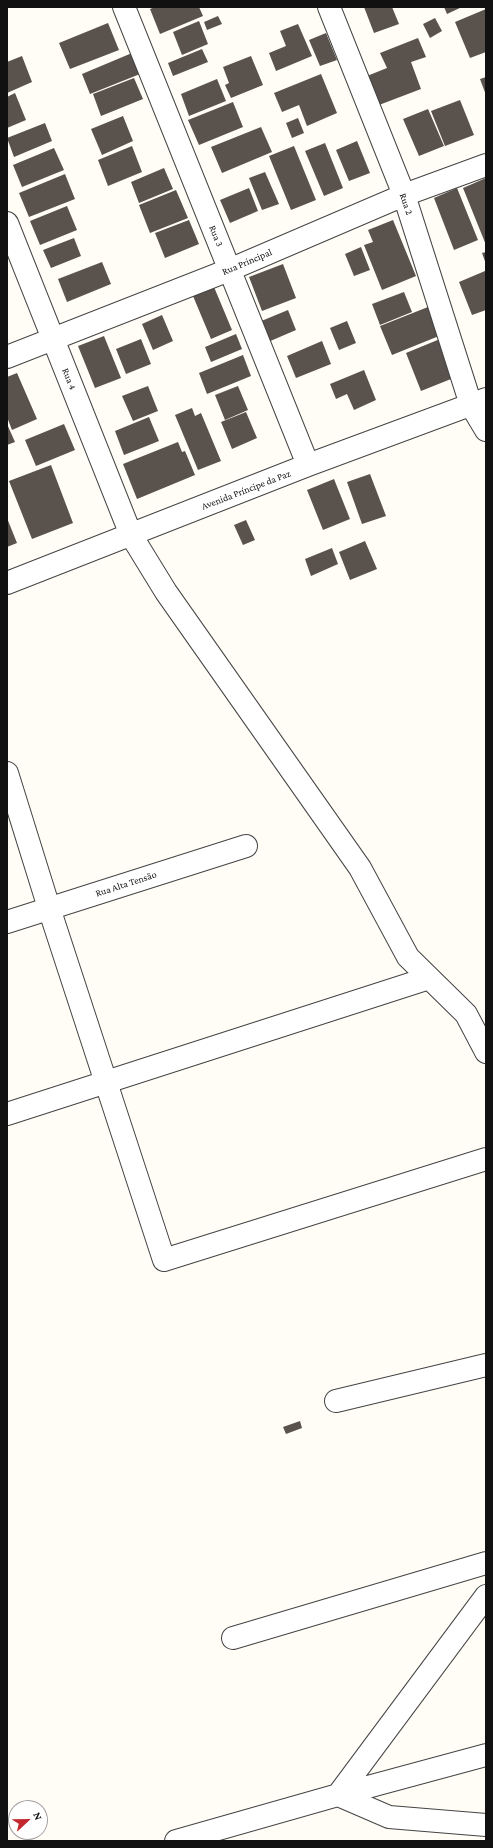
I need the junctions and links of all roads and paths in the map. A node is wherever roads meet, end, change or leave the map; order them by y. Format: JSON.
{"nodes":[{"id":1,"x":124,"y":7,"type":"edge"},
{"id":2,"x":329,"y":7,"type":"edge"},
{"id":3,"x":486,"y":165,"type":"edge"},
{"id":4,"x":404,"y":195,"type":"junction"},
{"id":5,"x":7,"y":223,"type":"edge"},
{"id":6,"x":229,"y":270,"type":"junction"},
{"id":7,"x":53,"y":339,"type":"junction"},
{"id":8,"x":7,"y":358,"type":"edge"},
{"id":9,"x":478,"y":402,"type":"edge"},
{"id":10,"x":486,"y":430,"type":"edge"},
{"id":11,"x":308,"y":465,"type":"junction"},
{"id":12,"x":131,"y":535,"type":"junction"},
{"id":13,"x":7,"y":583,"type":"edge"},
{"id":14,"x":7,"y":773,"type":"edge"},
{"id":15,"x":246,"y":846,"type":"dead end"},
{"id":16,"x":49,"y":908,"type":"junction"},
{"id":17,"x":7,"y":922,"type":"edge"},
{"id":18,"x":429,"y":978,"type":"junction"},
{"id":19,"x":486,"y":1052,"type":"edge"},
{"id":20,"x":106,"y":1083,"type":"junction"},
{"id":21,"x":7,"y":1114,"type":"edge"},
{"id":22,"x":486,"y":1160,"type":"edge"},
{"id":23,"x":486,"y":1365,"type":"edge"},
{"id":24,"x":336,"y":1401,"type":"dead end"},
{"id":25,"x":486,"y":1563,"type":"edge"},
{"id":26,"x":486,"y":1596,"type":"edge"},
{"id":27,"x":233,"y":1638,"type":"dead end"},
{"id":28,"x":486,"y":1755,"type":"edge"},
{"id":29,"x":338,"y":1794,"type":"junction"},
{"id":30,"x":485,"y":1826,"type":"edge"},
{"id":31,"x":176,"y":1841,"type":"edge"}],
"edges":[{"from":1,"to":6,"type":"street","name":"Rua 3"},
{"from":2,"to":4,"type":"street","name":"Rua 2"},
{"from":3,"to":4,"type":"street","name":"Rua Principal"},
{"from":4,"to":6,"type":"street","name":"Rua Principal"},
{"from":4,"to":9,"type":"street","name":"Rua 2"},
{"from":5,"to":7,"type":"street","name":"Rua 4"},
{"from":6,"to":7,"type":"street","name":"Rua Principal"},
{"from":6,"to":11,"type":"street","name":"Rua 3"},
{"from":7,"to":8,"type":"street","name":"Rua Principal"},
{"from":7,"to":12,"type":"street","name":"Rua 4"},
{"from":9,"to":10,"type":"street","name":"Rua 2"},
{"from":9,"to":11,"type":"street","name":"Avenida Príncipe da Paz"},
{"from":11,"to":12,"type":"street","name":"Avenida Príncipe da Paz"},
{"from":12,"to":13,"type":"street","name":"Avenida Príncipe da Paz"},
{"from":12,"to":18,"type":"street","name":"Rua 4"},
{"from":14,"to":16,"type":"street"},
{"from":15,"to":16,"type":"street","name":"Rua Alta Tensão"},
{"from":16,"to":17,"type":"street","name":"Rua Alta Tensão"},
{"from":16,"to":20,"type":"street"},
{"from":18,"to":19,"type":"street","name":"Rua 4"},
{"from":18,"to":20,"type":"street"},
{"from":20,"to":21,"type":"street"},
{"from":20,"to":22,"type":"street"},
{"from":23,"to":24,"type":"street"},
{"from":25,"to":27,"type":"street"},
{"from":26,"to":29,"type":"street"},
{"from":28,"to":29,"type":"street"},
{"from":29,"to":30,"type":"street"},
{"from":29,"to":31,"type":"street"}]}
